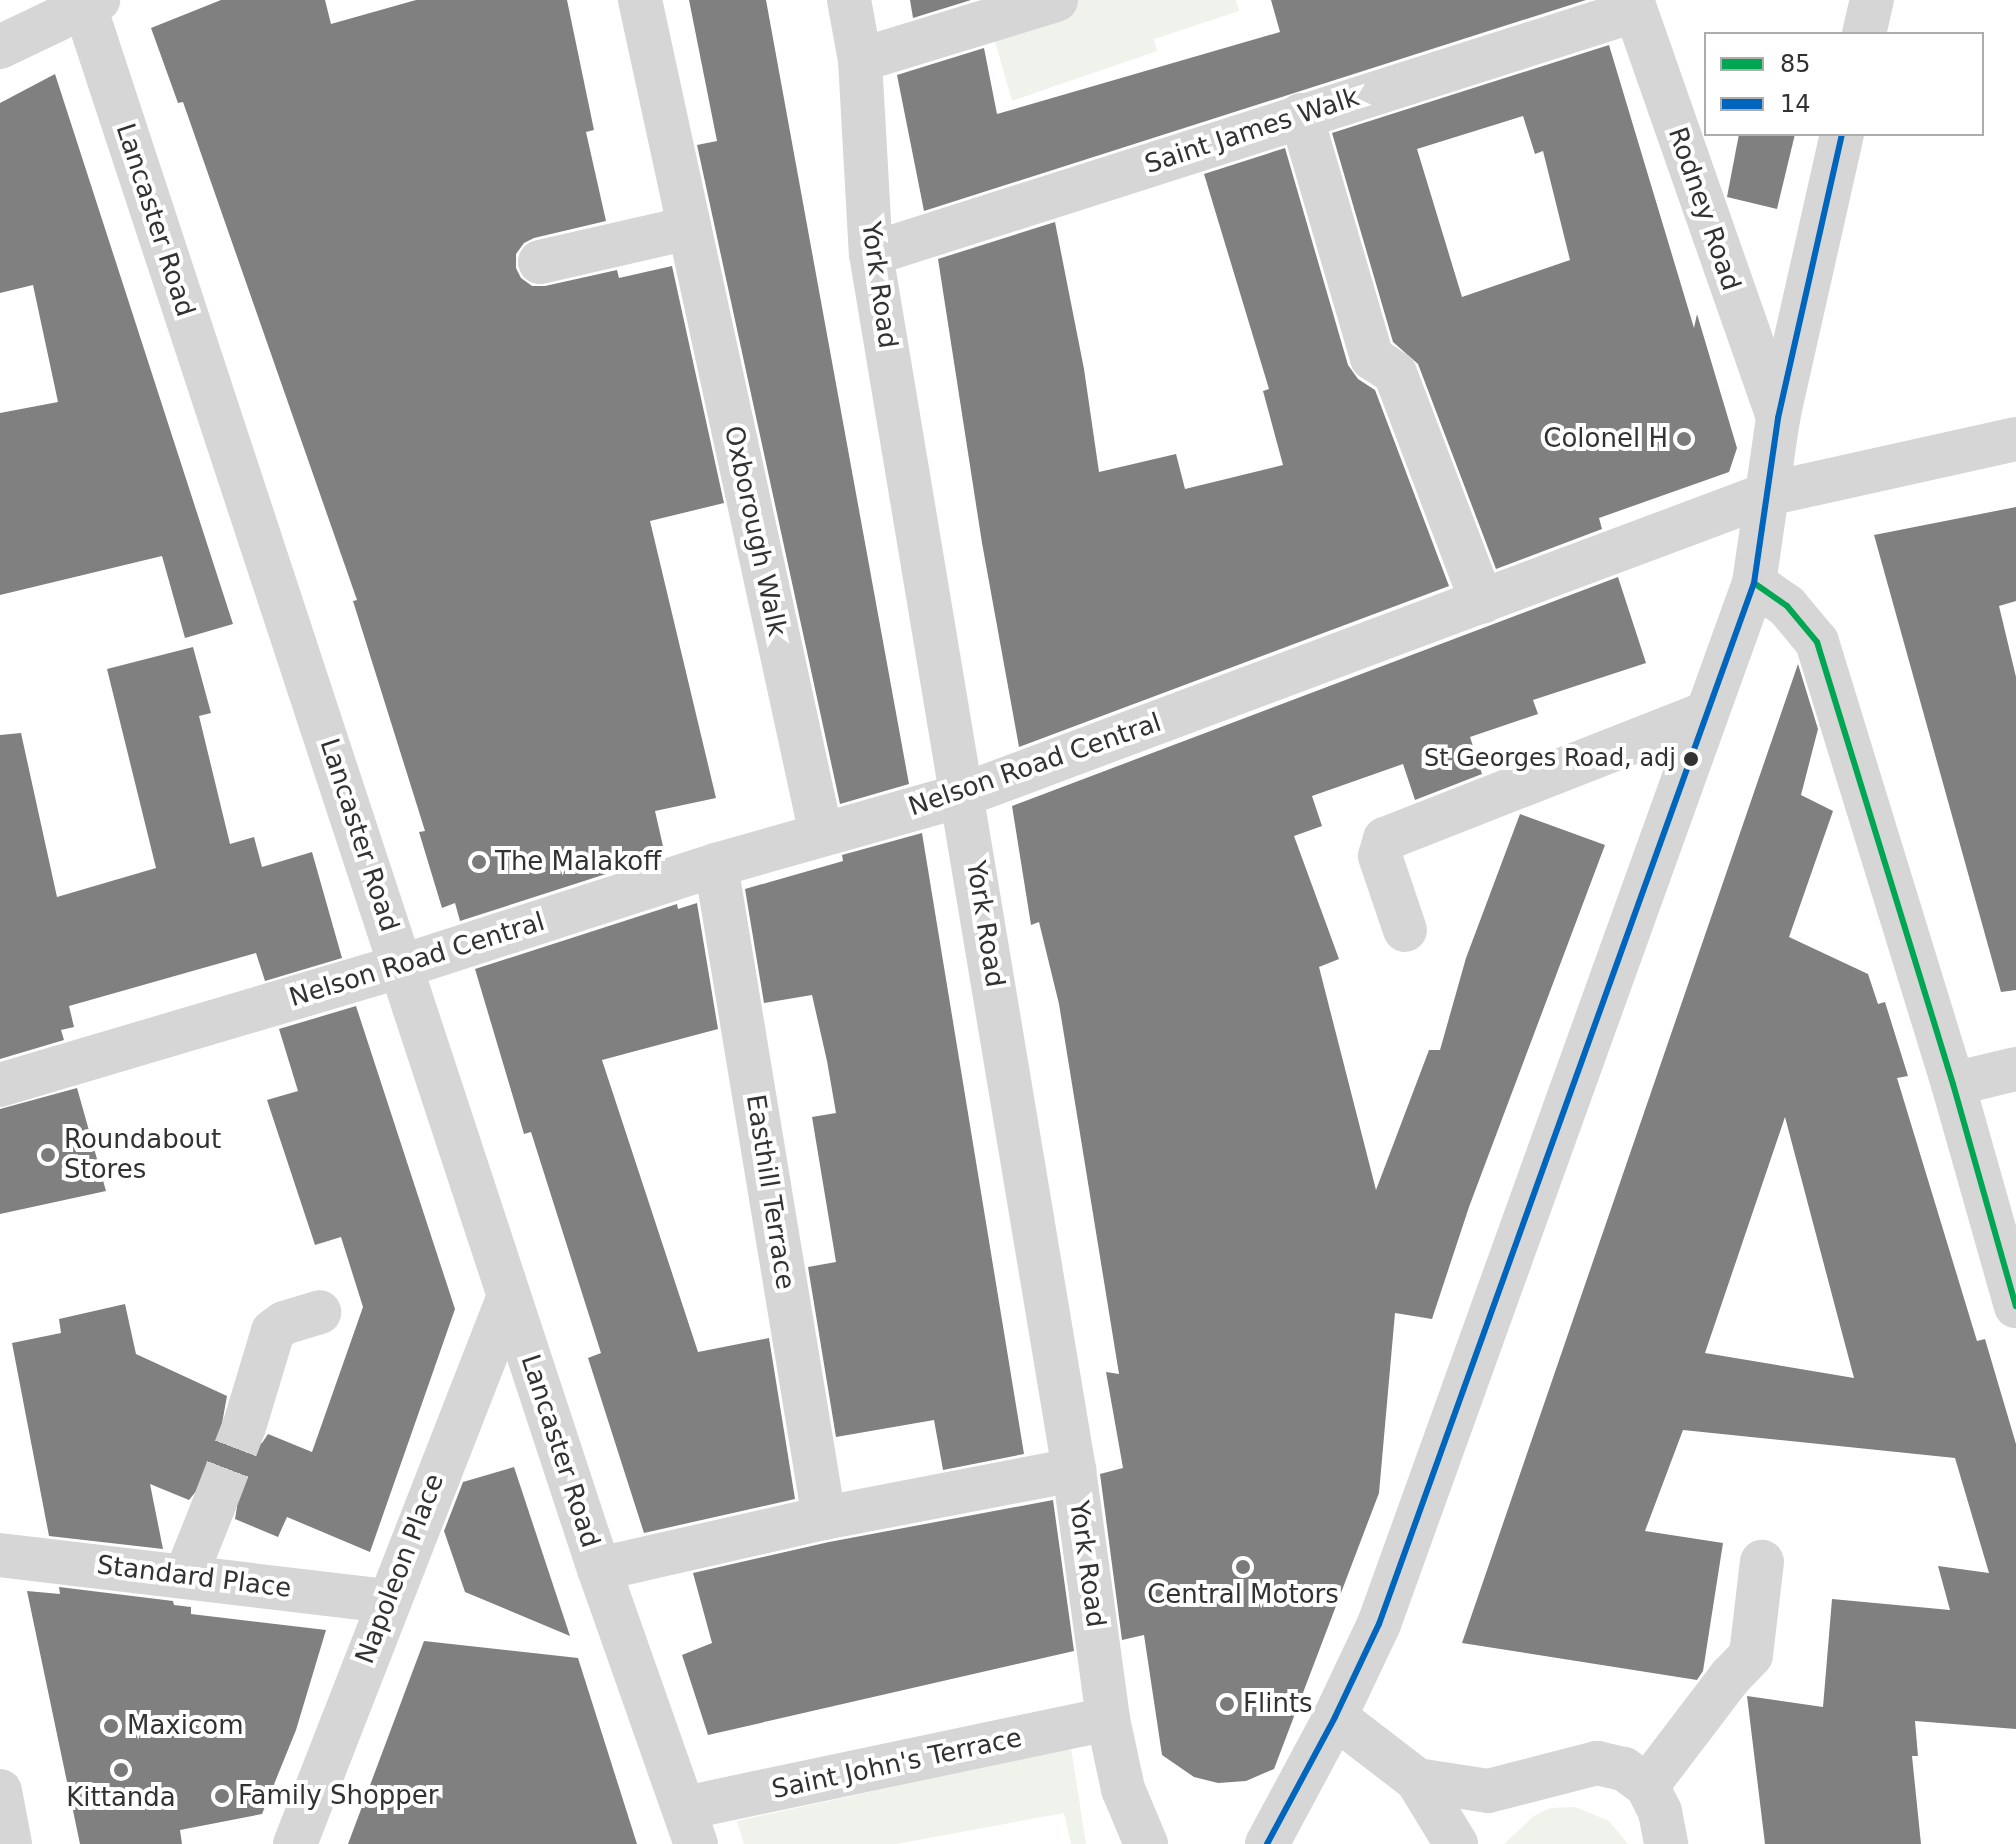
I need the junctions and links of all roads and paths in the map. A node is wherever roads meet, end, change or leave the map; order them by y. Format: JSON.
{"nodes":[{"id":1,"x":640,"y":0,"type":"edge"},
{"id":2,"x":849,"y":0,"type":"edge"},
{"id":3,"x":1056,"y":0,"type":"edge"},
{"id":4,"x":1872,"y":0,"type":"edge"},
{"id":5,"x":81,"y":5,"type":"edge"},
{"id":6,"x":1633,"y":5,"type":"edge"},
{"id":7,"x":1864,"y":32,"type":"edge"},
{"id":8,"x":0,"y":47,"type":"edge"},
{"id":9,"x":860,"y":60,"type":"junction"},
{"id":10,"x":1301,"y":115,"type":"junction"},
{"id":11,"x":1842,"y":136,"type":"edge"},
{"id":12,"x":689,"y":228,"type":"junction"},
{"id":13,"x":871,"y":254,"type":"junction"},
{"id":14,"x":540,"y":262,"type":"dead end"},
{"id":15,"x":1778,"y":418,"type":"junction"},
{"id":16,"x":2016,"y":439,"type":"edge"},
{"id":17,"x":1768,"y":494,"type":"junction"},
{"id":18,"x":1754,"y":583,"type":"junction"},
{"id":19,"x":1482,"y":602,"type":"junction"},
{"id":20,"x":1704,"y":714,"type":"junction"},
{"id":21,"x":963,"y":795,"type":"junction"},
{"id":22,"x":821,"y":834,"type":"junction"},
{"id":23,"x":716,"y":865,"type":"junction"},
{"id":24,"x":1405,"y":930,"type":"dead end"},
{"id":25,"x":403,"y":966,"type":"junction"},
{"id":26,"x":2016,"y":1069,"type":"edge"},
{"id":27,"x":1953,"y":1084,"type":"junction"},
{"id":28,"x":0,"y":1085,"type":"edge"},
{"id":29,"x":509,"y":1296,"type":"junction"},
{"id":30,"x":2016,"y":1306,"type":"edge"},
{"id":31,"x":319,"y":1312,"type":"dead end"},
{"id":32,"x":245,"y":1424,"type":"tunnel mouth"},
{"id":33,"x":1074,"y":1470,"type":"junction"},
{"id":34,"x":212,"y":1510,"type":"tunnel mouth"},
{"id":35,"x":824,"y":1518,"type":"junction"},
{"id":36,"x":0,"y":1555,"type":"edge"},
{"id":37,"x":1762,"y":1562,"type":"dead end"},
{"id":38,"x":599,"y":1569,"type":"junction"},
{"id":39,"x":186,"y":1575,"type":"junction"},
{"id":40,"x":387,"y":1601,"type":"junction"},
{"id":41,"x":1335,"y":1717,"type":"junction"},
{"id":42,"x":1108,"y":1719,"type":"junction"},
{"id":43,"x":1417,"y":1780,"type":"junction"},
{"id":44,"x":1647,"y":1786,"type":"junction"},
{"id":45,"x":0,"y":1791,"type":"edge"},
{"id":46,"x":1488,"y":1791,"type":"junction"},
{"id":47,"x":691,"y":1826,"type":"edge"},
{"id":48,"x":1455,"y":1841,"type":"edge"},
{"id":49,"x":10,"y":1844,"type":"edge"},
{"id":50,"x":295,"y":1844,"type":"edge"},
{"id":51,"x":1146,"y":1844,"type":"edge"},
{"id":52,"x":1267,"y":1844,"type":"edge"},
{"id":53,"x":1666,"y":1844,"type":"edge"}],
"edges":[{"from":1,"to":12,"type":"street","name":"Oxborough Walk"},
{"from":2,"to":9,"type":"street","name":"York Road"},
{"from":3,"to":9,"type":"street"},
{"from":4,"to":7,"type":"street"},
{"from":5,"to":8,"type":"street"},
{"from":5,"to":25,"type":"street","name":"Lancaster Road"},
{"from":6,"to":10,"type":"street","name":"Saint James Walk"},
{"from":6,"to":15,"type":"street","name":"Rodney Road"},
{"from":9,"to":13,"type":"street","name":"York Road"},
{"from":10,"to":13,"type":"street","name":"Saint James Walk"},
{"from":10,"to":19,"type":"street"},
{"from":11,"to":15,"type":"street"},
{"from":12,"to":14,"type":"street"},
{"from":12,"to":22,"type":"street","name":"Oxborough Walk"},
{"from":13,"to":21,"type":"street","name":"York Road"},
{"from":15,"to":17,"type":"street"},
{"from":16,"to":17,"type":"street","name":"Nelson Road Central"},
{"from":17,"to":18,"type":"street"},
{"from":17,"to":19,"type":"street","name":"Nelson Road Central"},
{"from":18,"to":20,"type":"street"},
{"from":18,"to":27,"type":"street"},
{"from":19,"to":21,"type":"street","name":"Nelson Road Central"},
{"from":20,"to":24,"type":"street"},
{"from":20,"to":41,"type":"street"},
{"from":21,"to":22,"type":"street","name":"Nelson Road Central"},
{"from":21,"to":33,"type":"street","name":"York Road"},
{"from":22,"to":23,"type":"street","name":"Nelson Road Central"},
{"from":23,"to":25,"type":"street","name":"Nelson Road Central"},
{"from":23,"to":35,"type":"street","name":"Easthill Terrace"},
{"from":25,"to":28,"type":"street","name":"Nelson Road Central"},
{"from":25,"to":29,"type":"street","name":"Lancaster Road"},
{"from":26,"to":27,"type":"street"},
{"from":27,"to":30,"type":"street"},
{"from":29,"to":38,"type":"street","name":"Lancaster Road"},
{"from":29,"to":40,"type":"street","name":"Napoleon Place"},
{"from":31,"to":32,"type":"street"},
{"from":33,"to":35,"type":"street"},
{"from":33,"to":42,"type":"street","name":"York Road"},
{"from":34,"to":39,"type":"street"},
{"from":35,"to":38,"type":"street"},
{"from":36,"to":39,"type":"street","name":"Standard Place"},
{"from":37,"to":44,"type":"street"},
{"from":38,"to":47,"type":"street","name":"Lancaster Road"},
{"from":39,"to":40,"type":"street","name":"Standard Place"},
{"from":40,"to":50,"type":"street","name":"Napoleon Place"},
{"from":41,"to":43,"type":"street"},
{"from":41,"to":52,"type":"street"},
{"from":42,"to":47,"type":"street","name":"Saint John's Terrace"},
{"from":42,"to":51,"type":"street","name":"York Road"},
{"from":43,"to":46,"type":"street"},
{"from":43,"to":48,"type":"street"},
{"from":44,"to":46,"type":"street"},
{"from":44,"to":53,"type":"street"},
{"from":45,"to":49,"type":"street"},
{"from":46,"to":48,"type":"street"}]}
